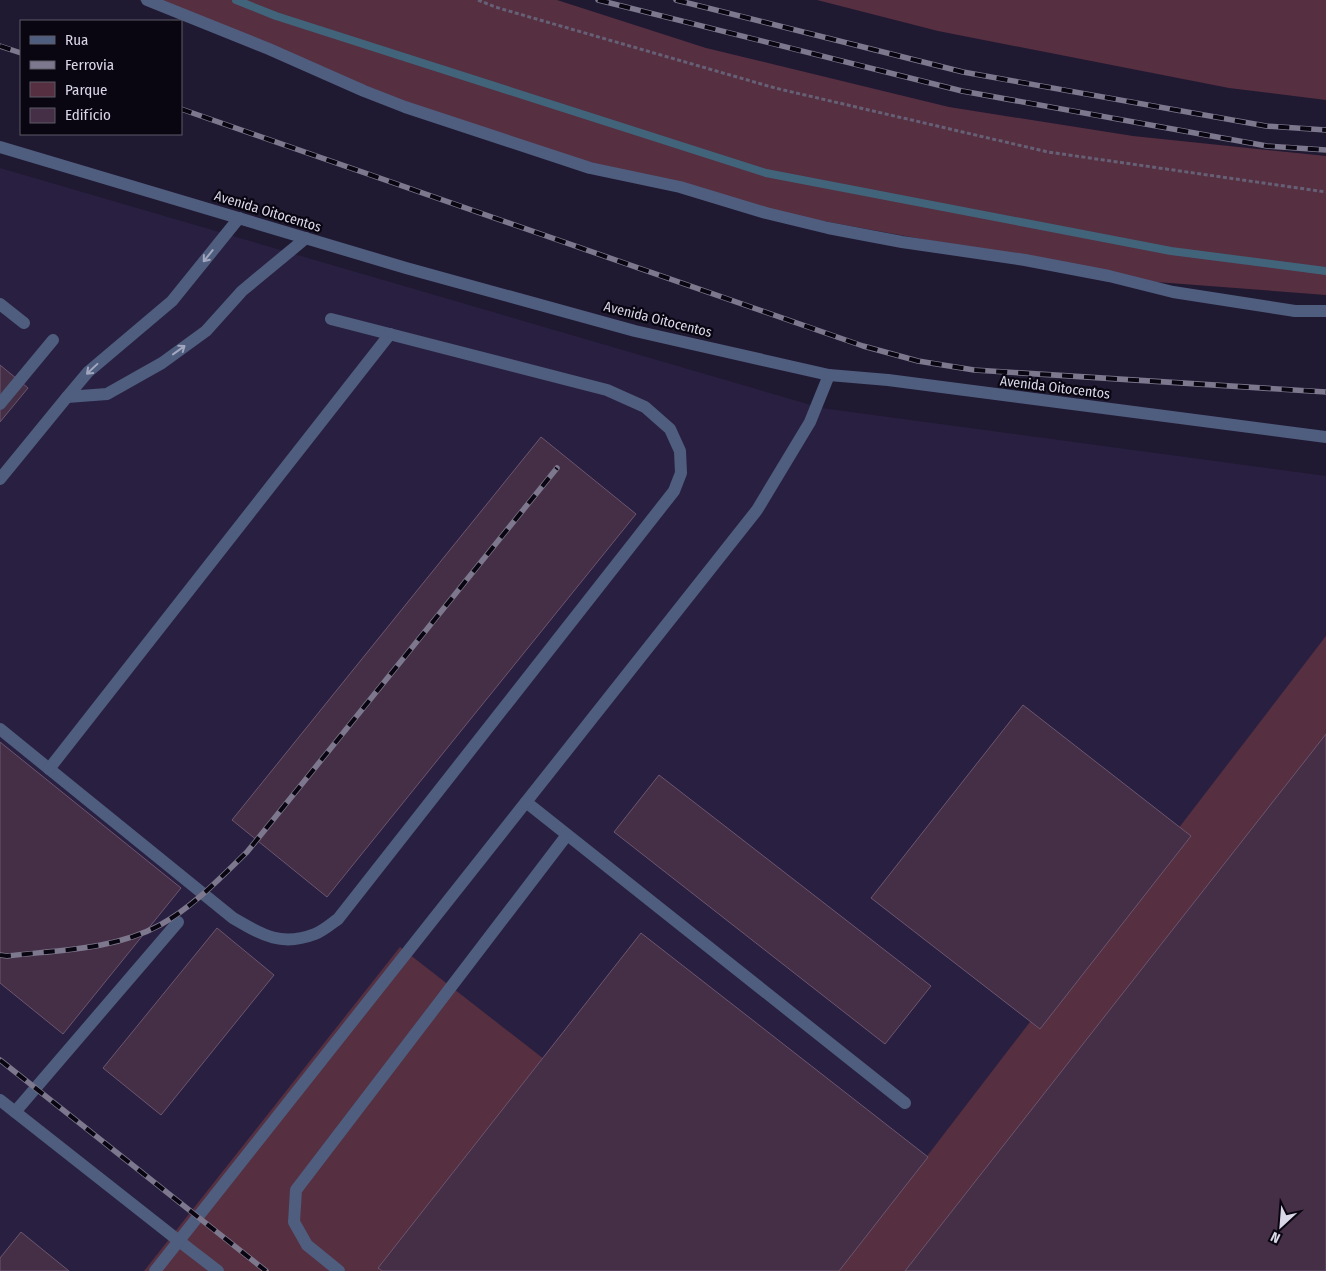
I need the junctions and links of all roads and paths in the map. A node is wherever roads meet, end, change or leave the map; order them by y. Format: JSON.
{"nodes":[{"id":1,"x":147,"y":0,"type":"edge"},
{"id":2,"x":478,"y":0,"type":"edge"},
{"id":3,"x":0,"y":147,"type":"edge"},
{"id":4,"x":1326,"y":192,"type":"edge"},
{"id":5,"x":238,"y":218,"type":"junction"},
{"id":6,"x":306,"y":238,"type":"junction"},
{"id":7,"x":0,"y":304,"type":"edge"},
{"id":8,"x":1326,"y":312,"type":"edge"},
{"id":9,"x":331,"y":319,"type":"dead end"},
{"id":10,"x":24,"y":323,"type":"dead end"},
{"id":11,"x":390,"y":334,"type":"junction"},
{"id":12,"x":52,"y":340,"type":"dead end"},
{"id":13,"x":829,"y":375,"type":"junction"},
{"id":14,"x":67,"y":397,"type":"junction"},
{"id":15,"x":0,"y":404,"type":"edge"},
{"id":16,"x":1326,"y":437,"type":"edge"},
{"id":17,"x":0,"y":479,"type":"edge"},
{"id":18,"x":0,"y":729,"type":"edge"},
{"id":19,"x":49,"y":769,"type":"junction"},
{"id":20,"x":526,"y":802,"type":"junction"},
{"id":21,"x":568,"y":835,"type":"junction"},
{"id":22,"x":178,"y":922,"type":"dead end"},
{"id":23,"x":0,"y":1100,"type":"edge"},
{"id":24,"x":905,"y":1103,"type":"dead end"},
{"id":25,"x":15,"y":1112,"type":"junction"},
{"id":26,"x":178,"y":1242,"type":"junction"},
{"id":27,"x":155,"y":1271,"type":"edge"},
{"id":28,"x":218,"y":1271,"type":"edge"},
{"id":29,"x":339,"y":1271,"type":"edge"}],
"edges":[{"from":1,"to":8,"type":"street"},
{"from":2,"to":4,"type":"path"},
{"from":3,"to":5,"type":"street","name":"Avenida Oitocentos"},
{"from":5,"to":6,"type":"street","name":"Avenida Oitocentos"},
{"from":5,"to":14,"type":"street","one_way":true},
{"from":6,"to":13,"type":"street","name":"Avenida Oitocentos"},
{"from":14,"to":6,"type":"street","one_way":true},
{"from":7,"to":10,"type":"street"},
{"from":9,"to":11,"type":"street"},
{"from":11,"to":19,"type":"street"},
{"from":11,"to":19,"type":"street"},
{"from":12,"to":15,"type":"street"},
{"from":13,"to":16,"type":"street","name":"Avenida Oitocentos"},
{"from":13,"to":20,"type":"street"},
{"from":14,"to":17,"type":"street"},
{"from":18,"to":19,"type":"street"},
{"from":20,"to":21,"type":"street"},
{"from":20,"to":26,"type":"street"},
{"from":21,"to":24,"type":"street"},
{"from":21,"to":29,"type":"street"},
{"from":22,"to":25,"type":"street"},
{"from":23,"to":25,"type":"street"},
{"from":25,"to":26,"type":"street"},
{"from":26,"to":27,"type":"street"},
{"from":26,"to":28,"type":"street"}]}
